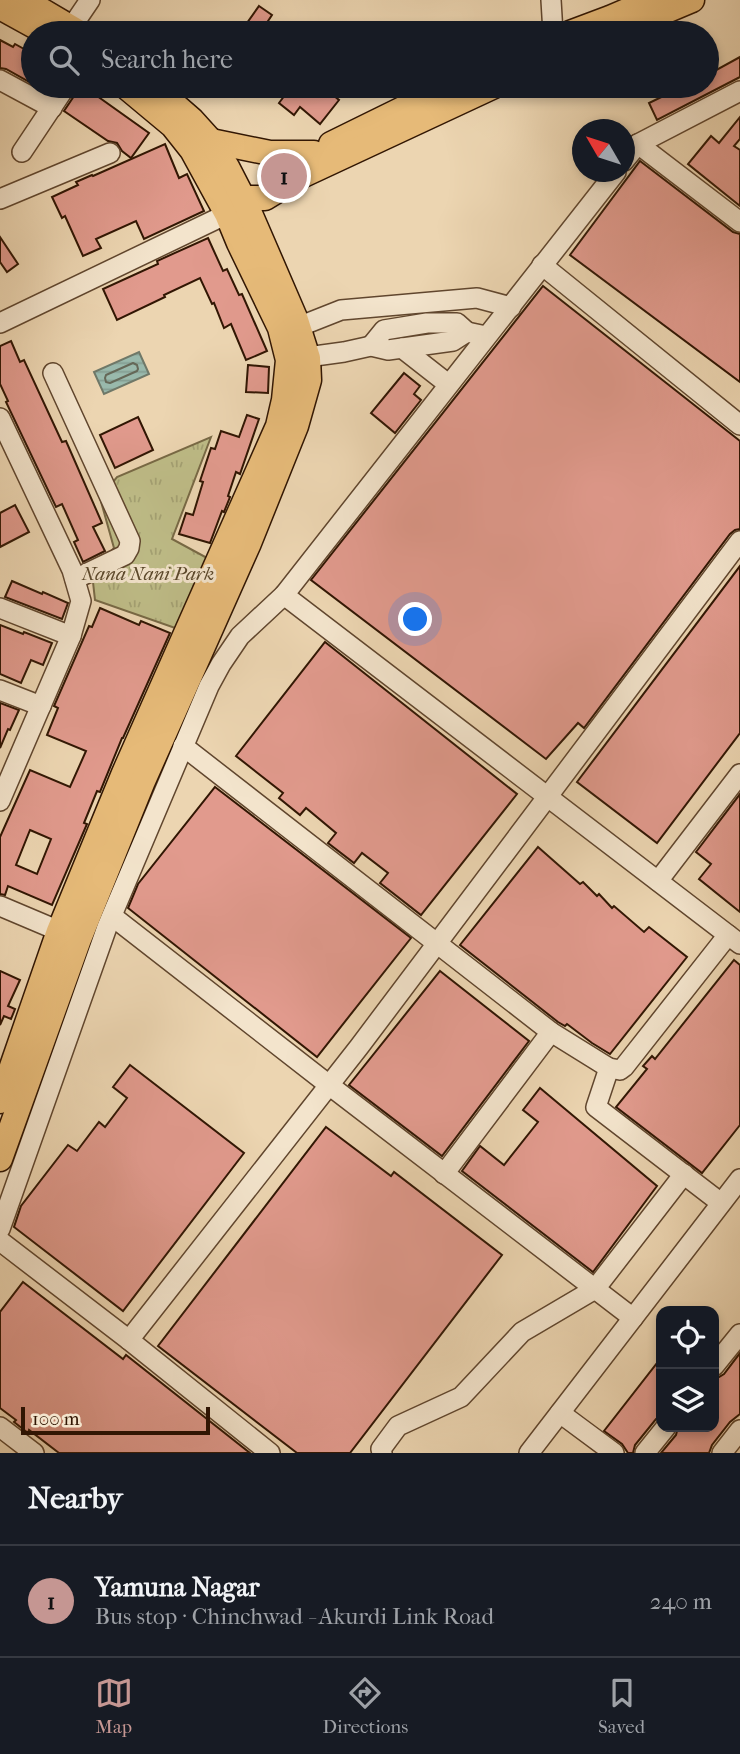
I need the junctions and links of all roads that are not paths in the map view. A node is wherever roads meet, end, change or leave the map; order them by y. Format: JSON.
{"nodes":[{"id":1,"x":24,"y":0,"type":"edge"},
{"id":2,"x":90,"y":0,"type":"edge"},
{"id":3,"x":551,"y":0,"type":"edge"},
{"id":4,"x":652,"y":0,"type":"edge"},
{"id":5,"x":692,"y":0,"type":"edge"},
{"id":6,"x":0,"y":7,"type":"edge"},
{"id":7,"x":609,"y":17,"type":"edge"},
{"id":8,"x":38,"y":21,"type":"edge"},
{"id":9,"x":52,"y":21,"type":"edge"},
{"id":10,"x":74,"y":21,"type":"edge"},
{"id":11,"x":552,"y":21,"type":"edge"},
{"id":12,"x":0,"y":80,"type":"edge"},
{"id":13,"x":740,"y":91,"type":"edge"},
{"id":14,"x":21,"y":92,"type":"edge"},
{"id":15,"x":33,"y":98,"type":"edge"},
{"id":16,"x":58,"y":98,"type":"edge"},
{"id":17,"x":140,"y":98,"type":"edge"},
{"id":18,"x":167,"y":98,"type":"edge"},
{"id":19,"x":425,"y":98,"type":"edge"},
{"id":20,"x":468,"y":98,"type":"edge"},
{"id":21,"x":51,"y":108,"type":"junction"},
{"id":22,"x":211,"y":141,"type":"junction"},
{"id":23,"x":638,"y":144,"type":"junction"},
{"id":24,"x":635,"y":148,"type":"edge"},
{"id":25,"x":22,"y":152,"type":"dead end"},
{"id":26,"x":110,"y":153,"type":"dead end"},
{"id":27,"x":314,"y":153,"type":"junction"},
{"id":28,"x":608,"y":182,"type":"edge"},
{"id":29,"x":0,"y":199,"type":"edge"},
{"id":30,"x":241,"y":204,"type":"junction"},
{"id":31,"x":740,"y":222,"type":"edge"},
{"id":32,"x":542,"y":265,"type":"junction"},
{"id":33,"x":511,"y":307,"type":"junction"},
{"id":34,"x":0,"y":323,"type":"edge"},
{"id":35,"x":290,"y":329,"type":"junction"},
{"id":36,"x":477,"y":334,"type":"junction"},
{"id":37,"x":371,"y":346,"type":"junction"},
{"id":38,"x":401,"y":348,"type":"junction"},
{"id":39,"x":298,"y":359,"type":"junction"},
{"id":40,"x":53,"y":373,"type":"dead end"},
{"id":41,"x":448,"y":384,"type":"junction"},
{"id":42,"x":740,"y":425,"type":"edge"},
{"id":43,"x":2,"y":430,"type":"edge"},
{"id":44,"x":740,"y":541,"type":"edge"},
{"id":45,"x":75,"y":579,"type":"junction"},
{"id":46,"x":284,"y":595,"type":"junction"},
{"id":47,"x":0,"y":608,"type":"edge"},
{"id":48,"x":71,"y":636,"type":"junction"},
{"id":49,"x":0,"y":690,"type":"edge"},
{"id":50,"x":41,"y":706,"type":"junction"},
{"id":51,"x":183,"y":746,"type":"junction"},
{"id":52,"x":740,"y":774,"type":"edge"},
{"id":53,"x":5,"y":778,"type":"edge"},
{"id":54,"x":547,"y":796,"type":"junction"},
{"id":55,"x":0,"y":802,"type":"edge"},
{"id":56,"x":658,"y":881,"type":"junction"},
{"id":57,"x":0,"y":905,"type":"edge"},
{"id":58,"x":112,"y":916,"type":"junction"},
{"id":59,"x":69,"y":935,"type":"junction"},
{"id":60,"x":734,"y":940,"type":"edge"},
{"id":61,"x":436,"y":944,"type":"junction"},
{"id":62,"x":551,"y":1032,"type":"junction"},
{"id":63,"x":609,"y":1068,"type":"junction"},
{"id":64,"x":329,"y":1085,"type":"junction"},
{"id":65,"x":0,"y":1101,"type":"edge"},
{"id":66,"x":0,"y":1158,"type":"edge"},
{"id":67,"x":444,"y":1174,"type":"junction"},
{"id":68,"x":684,"y":1174,"type":"junction"},
{"id":69,"x":740,"y":1179,"type":"edge"},
{"id":70,"x":721,"y":1203,"type":"junction"},
{"id":71,"x":0,"y":1229,"type":"edge"},
{"id":72,"x":0,"y":1241,"type":"edge"},
{"id":73,"x":595,"y":1289,"type":"junction"},
{"id":74,"x":633,"y":1318,"type":"junction"},
{"id":75,"x":740,"y":1334,"type":"edge"},
{"id":76,"x":129,"y":1340,"type":"junction"},
{"id":77,"x":719,"y":1360,"type":"edge"},
{"id":78,"x":560,"y":1413,"type":"junction"},
{"id":79,"x":0,"y":1427,"type":"edge"},
{"id":80,"x":740,"y":1430,"type":"edge"},
{"id":81,"x":662,"y":1432,"type":"edge"},
{"id":82,"x":34,"y":1453,"type":"edge"},
{"id":83,"x":270,"y":1453,"type":"edge"},
{"id":84,"x":382,"y":1453,"type":"edge"},
{"id":85,"x":529,"y":1453,"type":"edge"},
{"id":86,"x":614,"y":1453,"type":"edge"},
{"id":87,"x":645,"y":1453,"type":"edge"},
{"id":88,"x":722,"y":1453,"type":"edge"}],
"edges":[{"from":1,"to":9,"type":"main road"},
{"from":2,"to":10,"type":"street"},
{"from":3,"to":11,"type":"street"},
{"from":4,"to":7,"type":"main road"},
{"from":5,"to":7,"type":"main road"},
{"from":6,"to":8,"type":"main road"},
{"from":12,"to":14,"type":"street"},
{"from":13,"to":23,"type":"street"},
{"from":15,"to":21,"type":"street"},
{"from":16,"to":21,"type":"street"},
{"from":17,"to":30,"type":"main road"},
{"from":18,"to":22,"type":"main road"},
{"from":19,"to":27,"type":"main road"},
{"from":20,"to":30,"type":"main road"},
{"from":21,"to":25,"type":"street"},
{"from":22,"to":27,"type":"main road"},
{"from":22,"to":30,"type":"main road"},
{"from":23,"to":24,"type":"street"},
{"from":23,"to":31,"type":"street"},
{"from":26,"to":29,"type":"street"},
{"from":27,"to":30,"type":"main road"},
{"from":28,"to":32,"type":"street"},
{"from":30,"to":34,"type":"street"},
{"from":30,"to":35,"type":"main road"},
{"from":32,"to":33,"type":"street"},
{"from":32,"to":42,"type":"street"},
{"from":33,"to":35,"type":"street"},
{"from":33,"to":36,"type":"street"},
{"from":35,"to":39,"type":"main road"},
{"from":36,"to":37,"type":"street"},
{"from":36,"to":38,"type":"street"},
{"from":36,"to":41,"type":"street"},
{"from":37,"to":38,"type":"street"},
{"from":37,"to":39,"type":"street"},
{"from":38,"to":41,"type":"street"},
{"from":39,"to":59,"type":"main road"},
{"from":40,"to":45,"type":"street"},
{"from":41,"to":46,"type":"street"},
{"from":43,"to":45,"type":"street"},
{"from":44,"to":54,"type":"street"},
{"from":45,"to":48,"type":"street"},
{"from":46,"to":51,"type":"street"},
{"from":46,"to":54,"type":"street"},
{"from":47,"to":48,"type":"street"},
{"from":48,"to":50,"type":"street"},
{"from":49,"to":50,"type":"street"},
{"from":50,"to":53,"type":"street"},
{"from":51,"to":58,"type":"street"},
{"from":51,"to":61,"type":"street"},
{"from":52,"to":56,"type":"street"},
{"from":53,"to":55,"type":"street"},
{"from":54,"to":56,"type":"street"},
{"from":54,"to":61,"type":"street"},
{"from":56,"to":60,"type":"street"},
{"from":57,"to":59,"type":"street"},
{"from":58,"to":64,"type":"street"},
{"from":58,"to":71,"type":"street"},
{"from":59,"to":65,"type":"main road"},
{"from":59,"to":66,"type":"main road"},
{"from":60,"to":63,"type":"street"},
{"from":61,"to":62,"type":"street"},
{"from":61,"to":64,"type":"street"},
{"from":62,"to":63,"type":"street"},
{"from":62,"to":67,"type":"street"},
{"from":63,"to":68,"type":"street"},
{"from":64,"to":67,"type":"street"},
{"from":64,"to":76,"type":"street"},
{"from":67,"to":73,"type":"street"},
{"from":68,"to":70,"type":"street"},
{"from":68,"to":73,"type":"street"},
{"from":69,"to":70,"type":"street"},
{"from":70,"to":74,"type":"street"},
{"from":72,"to":76,"type":"street"},
{"from":73,"to":74,"type":"street"},
{"from":73,"to":84,"type":"street"},
{"from":74,"to":78,"type":"street"},
{"from":75,"to":77,"type":"street"},
{"from":76,"to":83,"type":"street"},
{"from":78,"to":85,"type":"street"},
{"from":78,"to":86,"type":"street"},
{"from":79,"to":82,"type":"street"},
{"from":80,"to":88,"type":"street"},
{"from":81,"to":87,"type":"street"}]}
